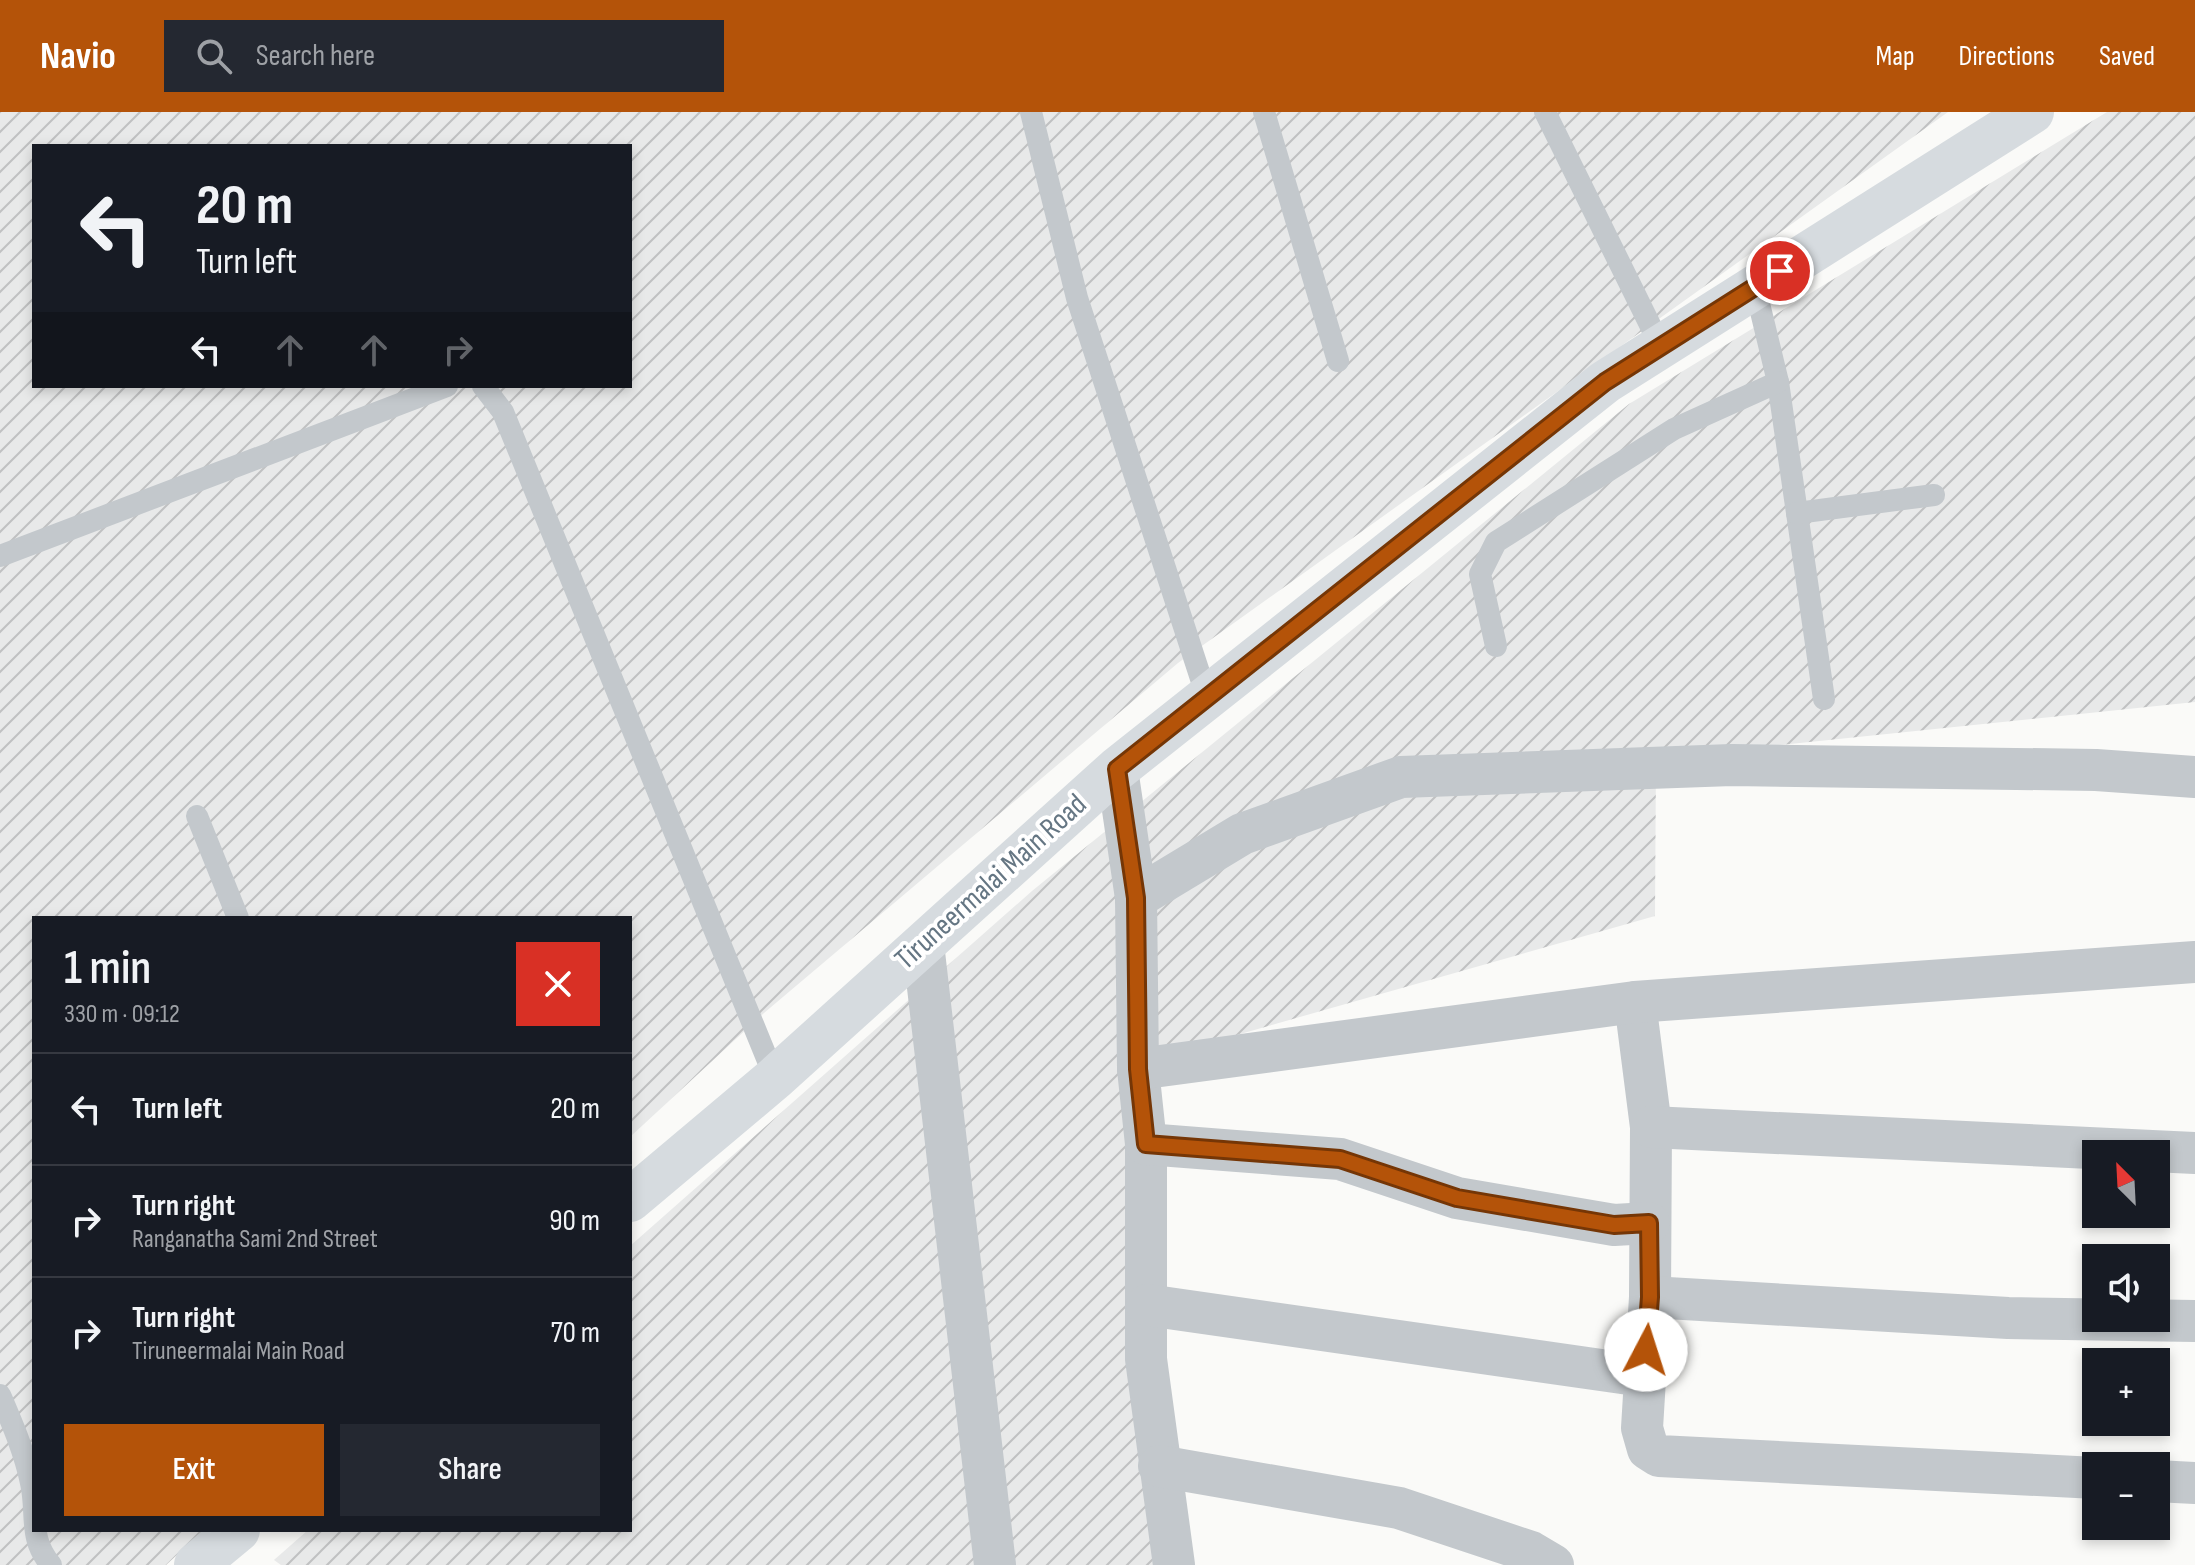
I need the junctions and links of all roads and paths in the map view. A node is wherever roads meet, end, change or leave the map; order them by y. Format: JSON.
{"nodes":[{"id":1,"x":1031,"y":112,"type":"edge"},
{"id":2,"x":1264,"y":112,"type":"edge"},
{"id":3,"x":1545,"y":112,"type":"edge"},
{"id":4,"x":2032,"y":112,"type":"edge"},
{"id":5,"x":1755,"y":287,"type":"junction"},
{"id":6,"x":1661,"y":347,"type":"junction"},
{"id":7,"x":1338,"y":361,"type":"dead end"},
{"id":8,"x":1778,"y":382,"type":"junction"},
{"id":9,"x":442,"y":388,"type":"edge"},
{"id":10,"x":485,"y":388,"type":"edge"},
{"id":11,"x":1934,"y":495,"type":"dead end"},
{"id":12,"x":1797,"y":513,"type":"junction"},
{"id":13,"x":0,"y":556,"type":"edge"},
{"id":14,"x":1496,"y":646,"type":"dead end"},
{"id":15,"x":1207,"y":697,"type":"junction"},
{"id":16,"x":1824,"y":699,"type":"dead end"},
{"id":17,"x":1117,"y":769,"type":"junction"},
{"id":18,"x":2195,"y":777,"type":"edge"},
{"id":19,"x":197,"y":816,"type":"dead end"},
{"id":20,"x":1136,"y":898,"type":"junction"},
{"id":21,"x":237,"y":916,"type":"edge"},
{"id":22,"x":923,"y":944,"type":"junction"},
{"id":23,"x":2195,"y":962,"type":"edge"},
{"id":24,"x":1635,"y":1002,"type":"junction"},
{"id":25,"x":1138,"y":1069,"type":"junction"},
{"id":26,"x":775,"y":1078,"type":"junction"},
{"id":27,"x":1651,"y":1127,"type":"junction"},
{"id":28,"x":1146,"y":1144,"type":"junction"},
{"id":29,"x":2195,"y":1153,"type":"edge"},
{"id":30,"x":632,"y":1198,"type":"edge"},
{"id":31,"x":1649,"y":1223,"type":"junction"},
{"id":32,"x":1650,"y":1297,"type":"junction"},
{"id":33,"x":1147,"y":1305,"type":"junction"},
{"id":34,"x":2195,"y":1321,"type":"edge"},
{"id":35,"x":1643,"y":1376,"type":"junction"},
{"id":36,"x":0,"y":1395,"type":"edge"},
{"id":37,"x":1159,"y":1466,"type":"junction"},
{"id":38,"x":2082,"y":1477,"type":"edge"},
{"id":39,"x":2170,"y":1482,"type":"edge"},
{"id":40,"x":2195,"y":1483,"type":"edge"},
{"id":41,"x":32,"y":1485,"type":"edge"},
{"id":42,"x":35,"y":1532,"type":"edge"},
{"id":43,"x":236,"y":1532,"type":"edge"},
{"id":44,"x":51,"y":1565,"type":"edge"},
{"id":45,"x":196,"y":1565,"type":"edge"},
{"id":46,"x":995,"y":1565,"type":"edge"},
{"id":47,"x":1174,"y":1565,"type":"edge"},
{"id":48,"x":1553,"y":1565,"type":"edge"}],
"edges":[{"from":1,"to":15,"type":"lane"},
{"from":2,"to":7,"type":"lane"},
{"from":3,"to":6,"type":"lane"},
{"from":4,"to":5,"type":"main road","name":"Tiruneermalai Main Road"},
{"from":5,"to":6,"type":"main road","name":"Tiruneermalai Main Road"},
{"from":5,"to":8,"type":"lane"},
{"from":6,"to":15,"type":"main road","name":"Tiruneermalai Main Road"},
{"from":8,"to":12,"type":"lane"},
{"from":8,"to":14,"type":"lane"},
{"from":9,"to":13,"type":"lane"},
{"from":10,"to":26,"type":"lane"},
{"from":11,"to":12,"type":"lane"},
{"from":12,"to":16,"type":"lane"},
{"from":15,"to":17,"type":"main road","name":"Tiruneermalai Main Road"},
{"from":17,"to":20,"type":"street"},
{"from":17,"to":22,"type":"main road","name":"Tiruneermalai Main Road"},
{"from":18,"to":20,"type":"street"},
{"from":19,"to":21,"type":"lane"},
{"from":20,"to":25,"type":"street"},
{"from":22,"to":26,"type":"main road","name":"Tiruneermalai Main Road"},
{"from":22,"to":46,"type":"street"},
{"from":23,"to":24,"type":"street"},
{"from":24,"to":25,"type":"street"},
{"from":24,"to":27,"type":"street"},
{"from":25,"to":28,"type":"street"},
{"from":26,"to":30,"type":"main road","name":"Tiruneermalai Main Road"},
{"from":27,"to":29,"type":"street"},
{"from":27,"to":31,"type":"street"},
{"from":28,"to":31,"type":"street"},
{"from":28,"to":33,"type":"street"},
{"from":31,"to":32,"type":"street"},
{"from":32,"to":34,"type":"street"},
{"from":32,"to":35,"type":"street"},
{"from":33,"to":35,"type":"street"},
{"from":33,"to":37,"type":"street"},
{"from":35,"to":38,"type":"street"},
{"from":36,"to":41,"type":"lane"},
{"from":37,"to":47,"type":"street"},
{"from":37,"to":48,"type":"street"},
{"from":39,"to":40,"type":"street"},
{"from":42,"to":44,"type":"lane"},
{"from":43,"to":45,"type":"main road"}]}
